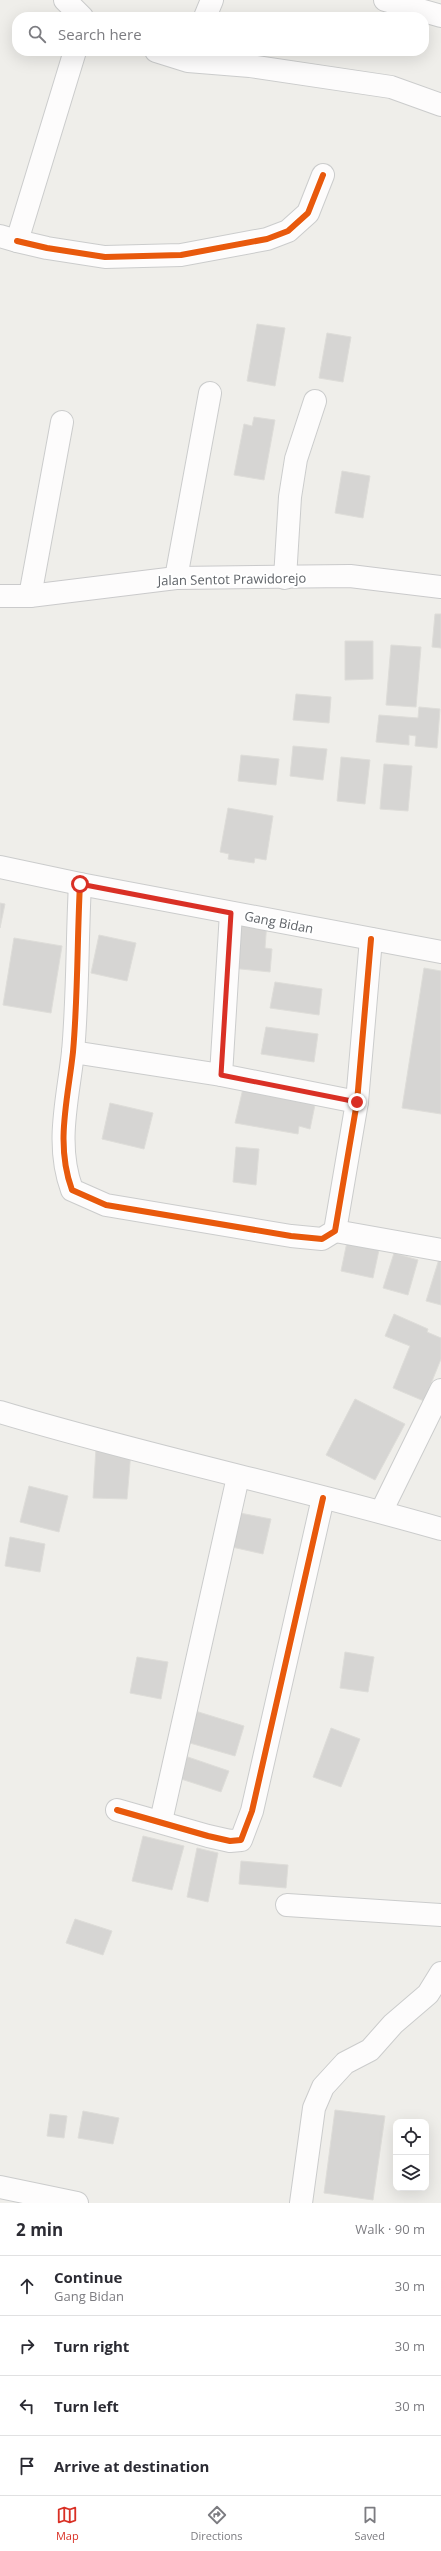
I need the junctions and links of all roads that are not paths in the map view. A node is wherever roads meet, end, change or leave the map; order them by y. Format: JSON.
{"nodes":[{"id":1,"x":65,"y":0,"type":"edge"},
{"id":2,"x":212,"y":0,"type":"edge"},
{"id":3,"x":385,"y":0,"type":"edge"},
{"id":4,"x":77,"y":12,"type":"edge"},
{"id":5,"x":207,"y":12,"type":"edge"},
{"id":6,"x":427,"y":12,"type":"edge"},
{"id":7,"x":429,"y":13,"type":"edge"},
{"id":8,"x":441,"y":16,"type":"edge"},
{"id":9,"x":73,"y":56,"type":"edge"},
{"id":10,"x":190,"y":56,"type":"edge"},
{"id":11,"x":441,"y":106,"type":"edge"},
{"id":12,"x":323,"y":175,"type":"dead end"},
{"id":13,"x":9,"y":239,"type":"edge"},
{"id":14,"x":210,"y":393,"type":"dead end"},
{"id":15,"x":315,"y":401,"type":"dead end"},
{"id":16,"x":62,"y":422,"type":"dead end"},
{"id":17,"x":176,"y":578,"type":"junction"},
{"id":18,"x":285,"y":578,"type":"junction"},
{"id":19,"x":441,"y":587,"type":"edge"},
{"id":20,"x":0,"y":596,"type":"edge"},
{"id":21,"x":30,"y":596,"type":"junction"},
{"id":22,"x":0,"y":867,"type":"edge"},
{"id":23,"x":80,"y":884,"type":"junction"},
{"id":24,"x":231,"y":913,"type":"junction"},
{"id":25,"x":371,"y":939,"type":"junction"},
{"id":26,"x":441,"y":952,"type":"edge"},
{"id":27,"x":73,"y":1052,"type":"junction"},
{"id":28,"x":221,"y":1075,"type":"junction"},
{"id":29,"x":357,"y":1102,"type":"junction"},
{"id":30,"x":336,"y":1231,"type":"junction"},
{"id":31,"x":441,"y":1250,"type":"edge"},
{"id":32,"x":441,"y":1390,"type":"edge"},
{"id":33,"x":0,"y":1412,"type":"edge"},
{"id":34,"x":238,"y":1477,"type":"junction"},
{"id":35,"x":323,"y":1498,"type":"junction"},
{"id":36,"x":381,"y":1512,"type":"junction"},
{"id":37,"x":441,"y":1529,"type":"edge"},
{"id":38,"x":118,"y":1810,"type":"dead end"},
{"id":39,"x":161,"y":1821,"type":"junction"},
{"id":40,"x":287,"y":1905,"type":"dead end"},
{"id":41,"x":441,"y":1915,"type":"edge"},
{"id":42,"x":441,"y":1973,"type":"edge"},
{"id":43,"x":0,"y":2187,"type":"edge"},
{"id":44,"x":77,"y":2203,"type":"edge"},
{"id":45,"x":300,"y":2203,"type":"edge"}],
"edges":[{"from":1,"to":4,"type":"street"},
{"from":2,"to":5,"type":"street"},
{"from":3,"to":6,"type":"street"},
{"from":7,"to":8,"type":"street"},
{"from":9,"to":13,"type":"street"},
{"from":10,"to":11,"type":"street"},
{"from":12,"to":13,"type":"street"},
{"from":14,"to":17,"type":"street"},
{"from":15,"to":18,"type":"street"},
{"from":16,"to":21,"type":"street"},
{"from":17,"to":18,"type":"street","name":"Jalan Sentot Prawidorejo"},
{"from":17,"to":21,"type":"street","name":"Jalan Sentot Prawidorejo"},
{"from":18,"to":19,"type":"street","name":"Jalan Sentot Prawidorejo"},
{"from":20,"to":21,"type":"street","name":"Jalan Sentot Prawidorejo"},
{"from":22,"to":23,"type":"street","name":"Gang Bidan"},
{"from":23,"to":24,"type":"street","name":"Gang Bidan"},
{"from":23,"to":27,"type":"street"},
{"from":24,"to":25,"type":"street","name":"Gang Bidan"},
{"from":24,"to":28,"type":"street"},
{"from":25,"to":26,"type":"street","name":"Gang Bidan"},
{"from":25,"to":29,"type":"street"},
{"from":27,"to":28,"type":"street"},
{"from":27,"to":30,"type":"street"},
{"from":28,"to":29,"type":"street"},
{"from":29,"to":30,"type":"street"},
{"from":30,"to":31,"type":"street"},
{"from":32,"to":36,"type":"street"},
{"from":33,"to":34,"type":"street"},
{"from":34,"to":35,"type":"street"},
{"from":34,"to":39,"type":"street"},
{"from":35,"to":36,"type":"street"},
{"from":35,"to":39,"type":"street"},
{"from":36,"to":37,"type":"street"},
{"from":38,"to":39,"type":"street"},
{"from":40,"to":41,"type":"street"},
{"from":42,"to":45,"type":"street"},
{"from":43,"to":44,"type":"street"}]}
